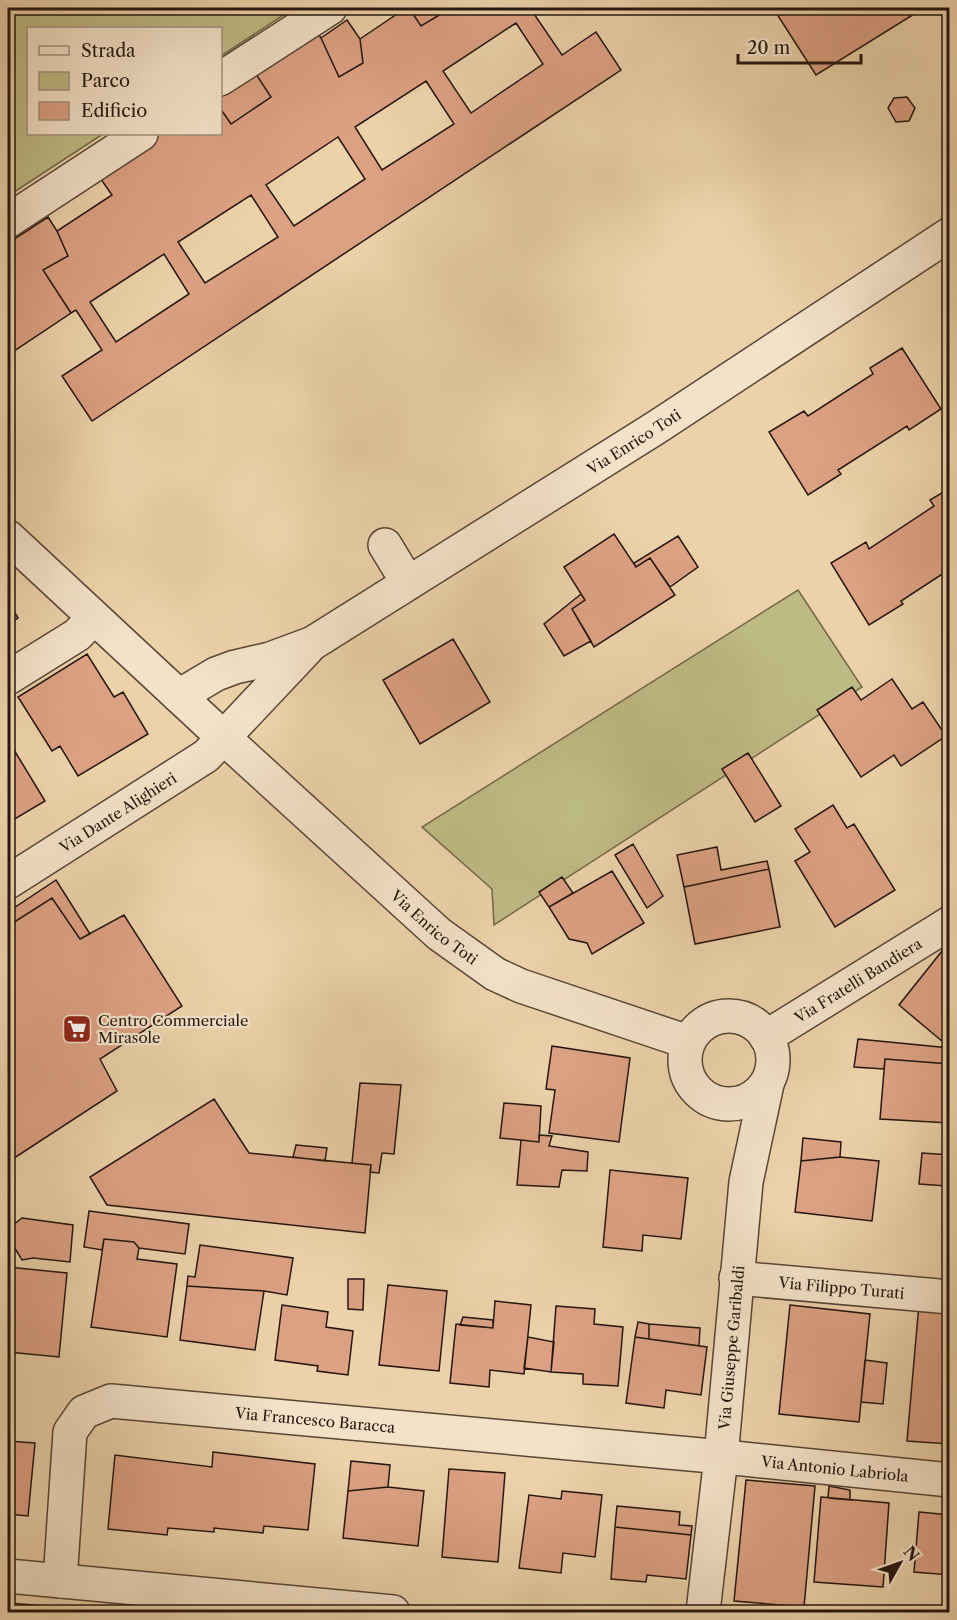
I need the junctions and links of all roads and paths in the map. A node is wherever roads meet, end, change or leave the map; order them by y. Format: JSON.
{"nodes":[{"id":1,"x":330,"y":8,"type":"edge"},
{"id":2,"x":222,"y":78,"type":"edge"},
{"id":3,"x":139,"y":135,"type":"edge"},
{"id":4,"x":8,"y":221,"type":"edge"},
{"id":5,"x":950,"y":234,"type":"edge"},
{"id":6,"x":8,"y":537,"type":"edge"},
{"id":7,"x":385,"y":545,"type":"dead end"},
{"id":8,"x":408,"y":583,"type":"junction"},
{"id":9,"x":94,"y":618,"type":"junction"},
{"id":10,"x":313,"y":643,"type":"junction"},
{"id":11,"x":8,"y":678,"type":"edge"},
{"id":12,"x":179,"y":696,"type":"junction"},
{"id":13,"x":224,"y":738,"type":"junction"},
{"id":14,"x":8,"y":882,"type":"edge"},
{"id":15,"x":950,"y":923,"type":"edge"},
{"id":16,"x":766,"y":1037,"type":"junction"},
{"id":17,"x":688,"y":1042,"type":"junction"},
{"id":18,"x":767,"y":1084,"type":"junction"},
{"id":19,"x":736,"y":1278,"type":"junction"},
{"id":20,"x":950,"y":1297,"type":"edge"},
{"id":21,"x":721,"y":1457,"type":"junction"},
{"id":22,"x":950,"y":1480,"type":"edge"},
{"id":23,"x":8,"y":1576,"type":"edge"},
{"id":24,"x":60,"y":1581,"type":"junction"},
{"id":25,"x":393,"y":1612,"type":"edge"},
{"id":26,"x":703,"y":1612,"type":"edge"}],
"edges":[{"from":1,"to":2,"type":"street"},
{"from":3,"to":4,"type":"street"},
{"from":5,"to":8,"type":"street","name":"Via Enrico Toti"},
{"from":6,"to":9,"type":"street","name":"Via Enrico Toti"},
{"from":7,"to":8,"type":"street"},
{"from":8,"to":10,"type":"street","name":"Via Enrico Toti"},
{"from":9,"to":11,"type":"street"},
{"from":9,"to":12,"type":"street","name":"Via Enrico Toti"},
{"from":10,"to":12,"type":"street","name":"Via Enrico Toti"},
{"from":10,"to":13,"type":"street","name":"Via Enrico Toti"},
{"from":12,"to":13,"type":"street","name":"Via Enrico Toti"},
{"from":13,"to":14,"type":"street","name":"Via Dante Alighieri"},
{"from":13,"to":17,"type":"street","name":"Via Enrico Toti"},
{"from":15,"to":16,"type":"street","name":"Via Fratelli Bandiera"},
{"from":16,"to":17,"type":"street"},
{"from":16,"to":18,"type":"street"},
{"from":17,"to":18,"type":"street"},
{"from":18,"to":19,"type":"street","name":"Via Giuseppe Garibaldi"},
{"from":19,"to":20,"type":"street","name":"Via Filippo Turati"},
{"from":19,"to":21,"type":"street","name":"Via Giuseppe Garibaldi"},
{"from":21,"to":22,"type":"street","name":"Via Antonio Labriola"},
{"from":21,"to":24,"type":"street","name":"Via Francesco Baracca"},
{"from":21,"to":26,"type":"street","name":"Via Giuseppe Garibaldi"},
{"from":23,"to":24,"type":"street"},
{"from":24,"to":25,"type":"street"}]}
